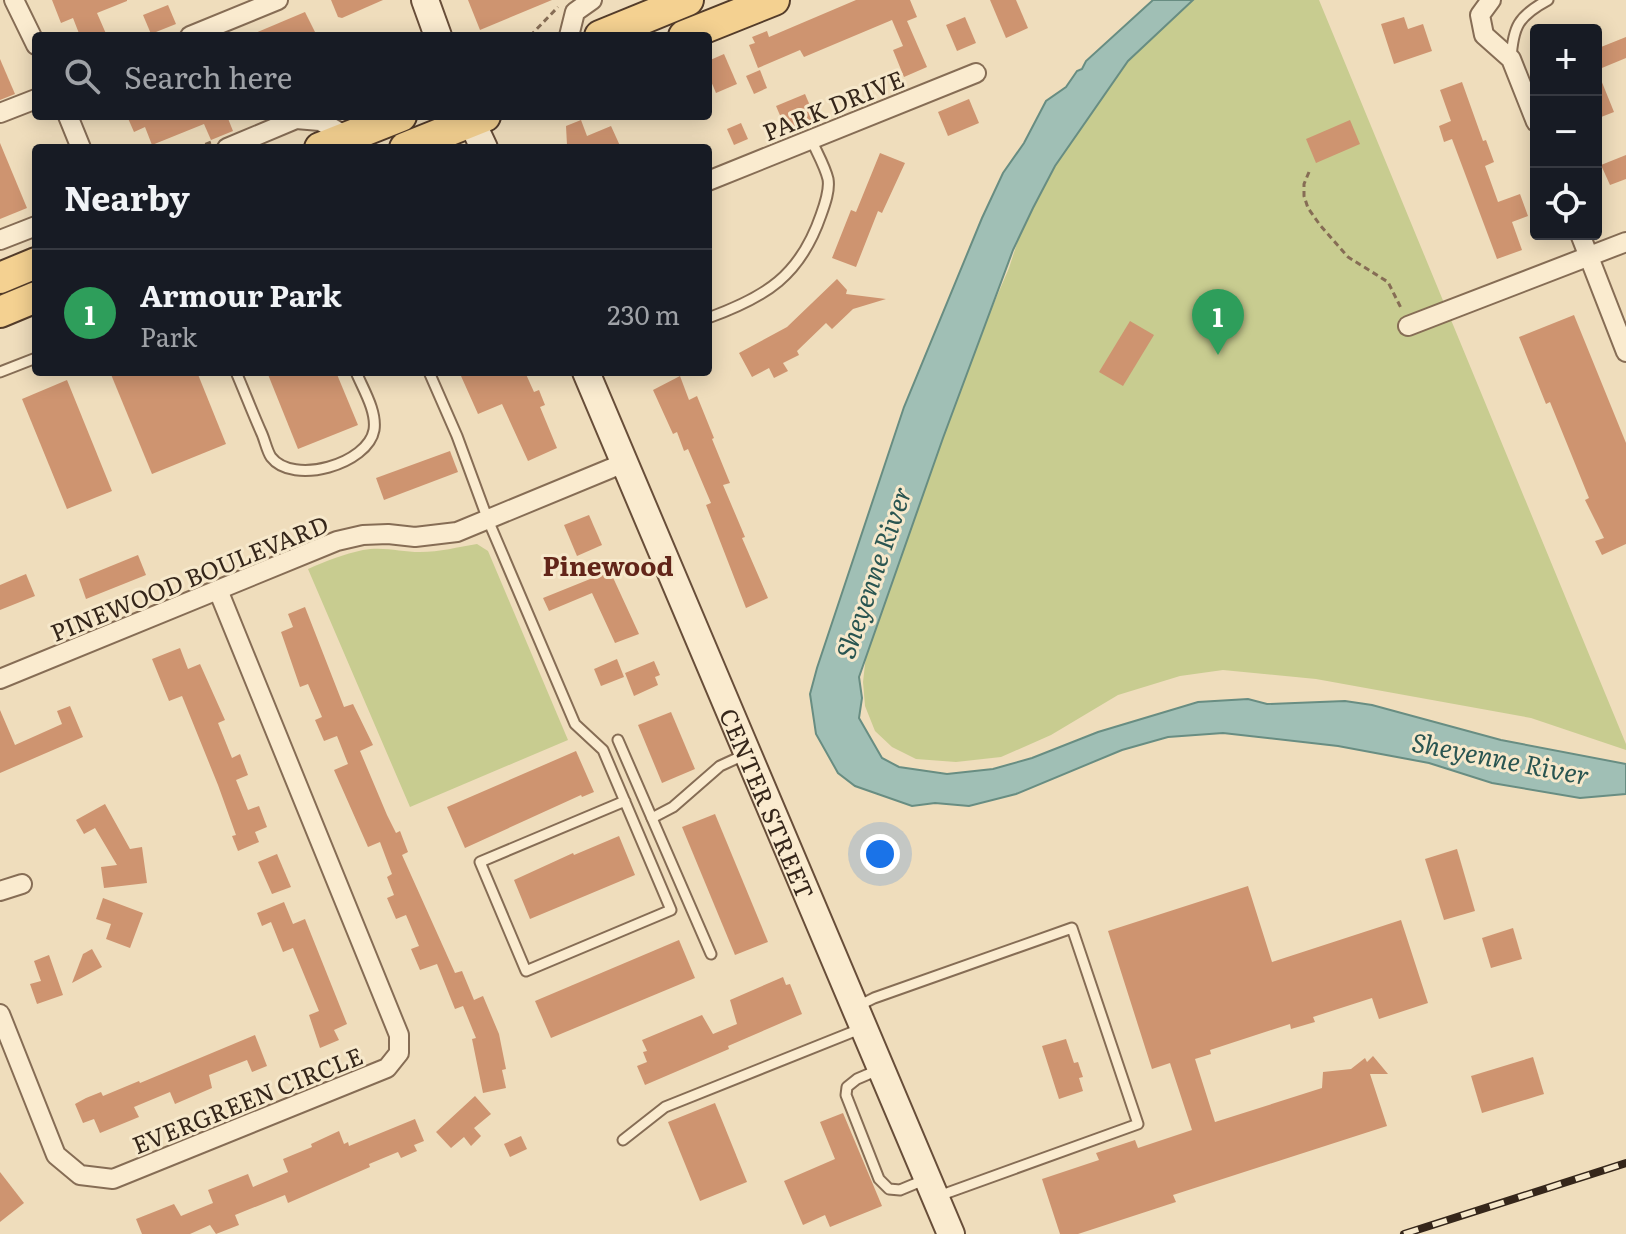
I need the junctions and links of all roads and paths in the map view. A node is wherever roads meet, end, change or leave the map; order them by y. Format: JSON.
{"nodes":[{"id":1,"x":14,"y":0,"type":"edge"},
{"id":2,"x":278,"y":0,"type":"edge"},
{"id":3,"x":425,"y":0,"type":"edge"},
{"id":4,"x":592,"y":0,"type":"edge"},
{"id":5,"x":688,"y":0,"type":"edge"},
{"id":6,"x":774,"y":0,"type":"edge"},
{"id":7,"x":1548,"y":0,"type":"edge"},
{"id":8,"x":563,"y":3,"type":"dead end"},
{"id":9,"x":1486,"y":8,"type":"edge"},
{"id":10,"x":200,"y":32,"type":"edge"},
{"id":11,"x":437,"y":32,"type":"edge"},
{"id":12,"x":534,"y":32,"type":"edge"},
{"id":13,"x":570,"y":32,"type":"edge"},
{"id":14,"x":610,"y":32,"type":"edge"},
{"id":15,"x":694,"y":32,"type":"edge"},
{"id":16,"x":32,"y":37,"type":"edge"},
{"id":17,"x":1511,"y":59,"type":"junction"},
{"id":18,"x":976,"y":73,"type":"dead end"},
{"id":19,"x":32,"y":101,"type":"edge"},
{"id":20,"x":1530,"y":107,"type":"edge"},
{"id":21,"x":0,"y":113,"type":"edge"},
{"id":22,"x":70,"y":120,"type":"edge"},
{"id":23,"x":294,"y":120,"type":"edge"},
{"id":24,"x":308,"y":120,"type":"edge"},
{"id":25,"x":391,"y":120,"type":"edge"},
{"id":26,"x":477,"y":125,"type":"edge"},
{"id":27,"x":348,"y":137,"type":"junction"},
{"id":28,"x":811,"y":139,"type":"junction"},
{"id":29,"x":79,"y":144,"type":"edge"},
{"id":30,"x":237,"y":144,"type":"edge"},
{"id":31,"x":330,"y":144,"type":"edge"},
{"id":32,"x":418,"y":144,"type":"edge"},
{"id":33,"x":1309,"y":172,"type":"dead end"},
{"id":34,"x":712,"y":179,"type":"edge"},
{"id":35,"x":32,"y":228,"type":"edge"},
{"id":36,"x":0,"y":240,"type":"edge"},
{"id":37,"x":1582,"y":240,"type":"edge"},
{"id":38,"x":1626,"y":242,"type":"edge"},
{"id":39,"x":1588,"y":257,"type":"junction"},
{"id":40,"x":32,"y":265,"type":"edge"},
{"id":41,"x":0,"y":278,"type":"edge"},
{"id":42,"x":32,"y":299,"type":"edge"},
{"id":43,"x":0,"y":312,"type":"edge"},
{"id":44,"x":712,"y":317,"type":"edge"},
{"id":45,"x":1408,"y":326,"type":"joint"},
{"id":46,"x":1626,"y":352,"type":"edge"},
{"id":47,"x":32,"y":360,"type":"edge"},
{"id":48,"x":0,"y":372,"type":"edge"},
{"id":49,"x":238,"y":376,"type":"edge"},
{"id":50,"x":360,"y":376,"type":"edge"},
{"id":51,"x":431,"y":376,"type":"edge"},
{"id":52,"x":588,"y":376,"type":"edge"},
{"id":53,"x":624,"y":463,"type":"junction"},
{"id":54,"x":488,"y":520,"type":"junction"},
{"id":55,"x":218,"y":590,"type":"junction"},
{"id":56,"x":0,"y":679,"type":"edge"},
{"id":57,"x":618,"y":740,"type":"dead end"},
{"id":58,"x":747,"y":754,"type":"junction"},
{"id":59,"x":625,"y":801,"type":"junction"},
{"id":60,"x":652,"y":818,"type":"junction"},
{"id":61,"x":22,"y":884,"type":"dead end"},
{"id":62,"x":0,"y":891,"type":"edge"},
{"id":63,"x":711,"y":954,"type":"dead end"},
{"id":64,"x":0,"y":1014,"type":"edge"},
{"id":65,"x":859,"y":1018,"type":"junction"},
{"id":66,"x":881,"y":1069,"type":"junction"},
{"id":67,"x":623,"y":1140,"type":"dead end"},
{"id":68,"x":931,"y":1188,"type":"junction"},
{"id":69,"x":951,"y":1234,"type":"edge"}],
"edges":[{"from":1,"to":16,"type":"street"},
{"from":2,"to":10,"type":"street"},
{"from":3,"to":11,"type":"main road"},
{"from":4,"to":13,"type":"street"},
{"from":5,"to":14,"type":"main road"},
{"from":6,"to":15,"type":"main road"},
{"from":7,"to":17,"type":"lane"},
{"from":8,"to":12,"type":"path"},
{"from":9,"to":17,"type":"street"},
{"from":17,"to":20,"type":"street"},
{"from":18,"to":28,"type":"street","name":"PARK DRIVE"},
{"from":19,"to":21,"type":"street"},
{"from":22,"to":29,"type":"street"},
{"from":23,"to":30,"type":"street"},
{"from":24,"to":27,"type":"street"},
{"from":25,"to":27,"type":"main road"},
{"from":26,"to":32,"type":"main road"},
{"from":27,"to":31,"type":"main road"},
{"from":28,"to":34,"type":"street","name":"PARK DRIVE"},
{"from":28,"to":44,"type":"lane"},
{"from":33,"to":45,"type":"path"},
{"from":35,"to":36,"type":"street"},
{"from":37,"to":39,"type":"street"},
{"from":38,"to":39,"type":"street"},
{"from":39,"to":45,"type":"street"},
{"from":39,"to":46,"type":"street"},
{"from":40,"to":41,"type":"main road"},
{"from":42,"to":43,"type":"main road"},
{"from":47,"to":48,"type":"lane"},
{"from":49,"to":50,"type":"lane"},
{"from":51,"to":54,"type":"lane"},
{"from":52,"to":53,"type":"main road","name":"CENTER STREET"},
{"from":53,"to":54,"type":"street","name":"PINEWOOD BOULEVARD"},
{"from":53,"to":58,"type":"main road","name":"CENTER STREET"},
{"from":54,"to":55,"type":"street","name":"PINEWOOD BOULEVARD"},
{"from":54,"to":59,"type":"lane"},
{"from":55,"to":56,"type":"street","name":"PINEWOOD BOULEVARD"},
{"from":55,"to":64,"type":"street","name":"EVERGREEN CIRCLE"},
{"from":57,"to":60,"type":"lane"},
{"from":58,"to":60,"type":"lane"},
{"from":58,"to":65,"type":"main road","name":"CENTER STREET"},
{"from":59,"to":59,"type":"lane"},
{"from":60,"to":63,"type":"lane"},
{"from":61,"to":62,"type":"street"},
{"from":65,"to":66,"type":"main road","name":"CENTER STREET"},
{"from":65,"to":67,"type":"lane"},
{"from":65,"to":68,"type":"lane"},
{"from":66,"to":68,"type":"main road","name":"CENTER STREET"},
{"from":66,"to":68,"type":"lane"},
{"from":68,"to":69,"type":"main road","name":"CENTER STREET"}]}
